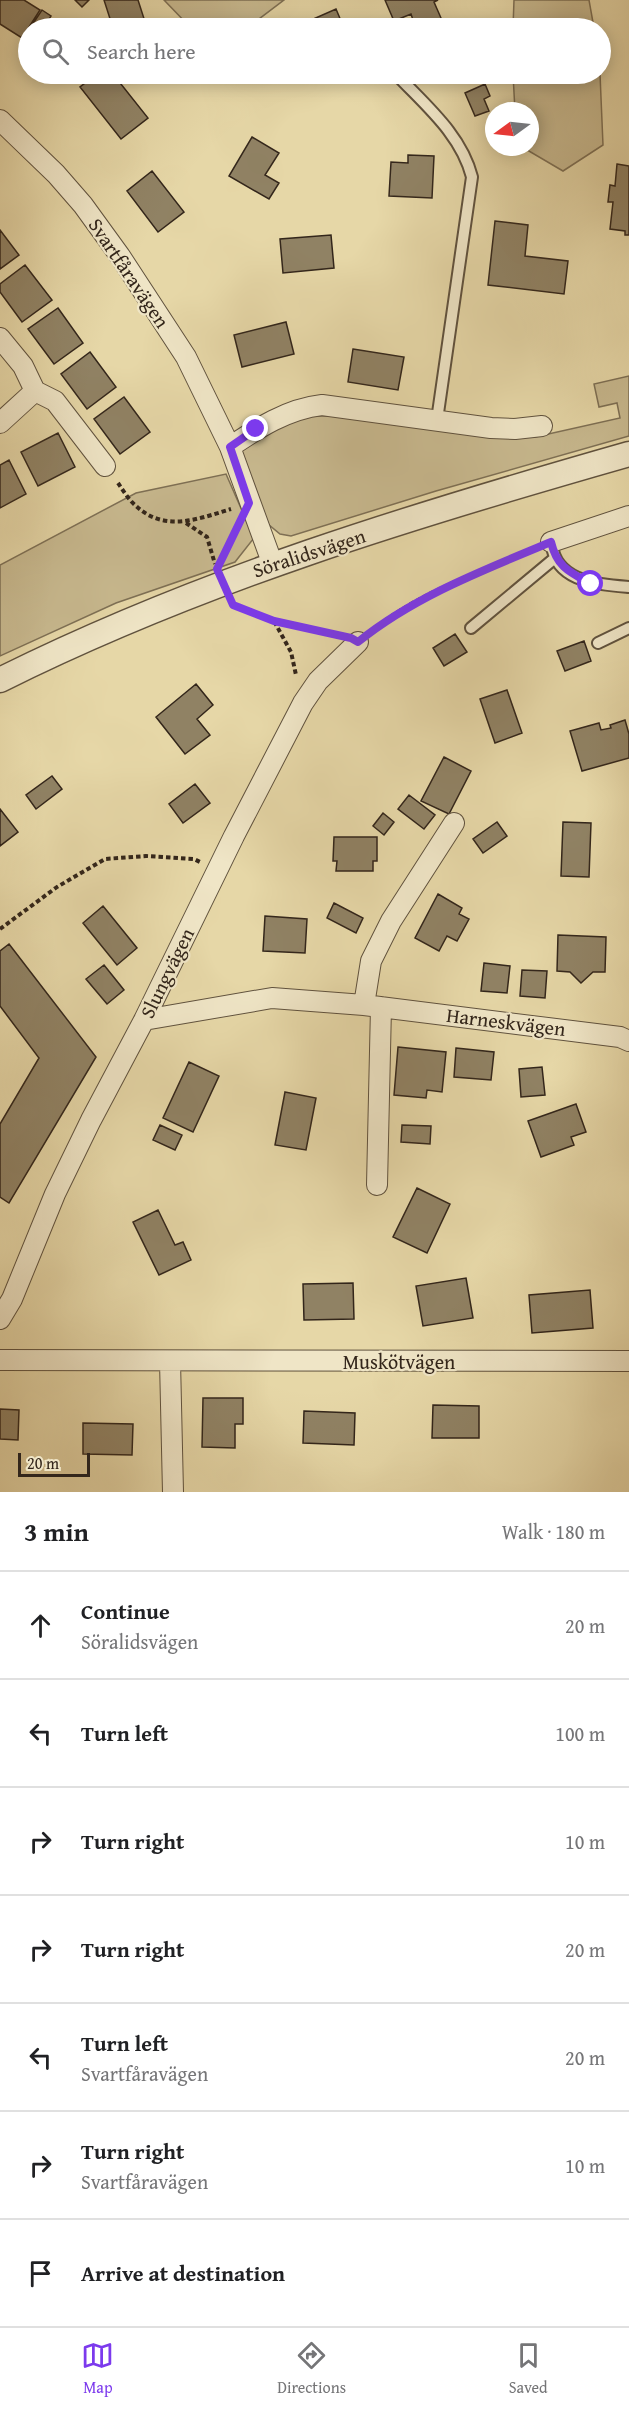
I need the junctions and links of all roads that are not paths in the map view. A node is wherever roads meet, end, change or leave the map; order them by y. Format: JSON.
{"nodes":[{"id":1,"x":405,"y":84,"type":"edge"},
{"id":2,"x":0,"y":120,"type":"edge"},
{"id":3,"x":0,"y":338,"type":"edge"},
{"id":4,"x":35,"y":391,"type":"junction"},
{"id":5,"x":437,"y":420,"type":"junction"},
{"id":6,"x":0,"y":423,"type":"edge"},
{"id":7,"x":542,"y":426,"type":"dead end"},
{"id":8,"x":230,"y":447,"type":"junction"},
{"id":9,"x":629,"y":454,"type":"edge"},
{"id":10,"x":105,"y":466,"type":"road end"},
{"id":11,"x":629,"y":516,"type":"edge"},
{"id":12,"x":553,"y":550,"type":"junction"},
{"id":13,"x":273,"y":565,"type":"junction"},
{"id":14,"x":629,"y":587,"type":"edge"},
{"id":15,"x":471,"y":628,"type":"dead end"},
{"id":16,"x":629,"y":628,"type":"edge"},
{"id":17,"x":358,"y":642,"type":"road end"},
{"id":18,"x":598,"y":643,"type":"dead end"},
{"id":19,"x":0,"y":680,"type":"edge"},
{"id":20,"x":454,"y":823,"type":"dead end"},
{"id":21,"x":373,"y":1006,"type":"junction"},
{"id":22,"x":144,"y":1020,"type":"junction"},
{"id":23,"x":629,"y":1041,"type":"edge"},
{"id":24,"x":377,"y":1185,"type":"dead end"},
{"id":25,"x":0,"y":1319,"type":"edge"},
{"id":26,"x":0,"y":1360,"type":"edge"},
{"id":27,"x":170,"y":1361,"type":"junction"},
{"id":28,"x":629,"y":1361,"type":"edge"},
{"id":29,"x":173,"y":1492,"type":"edge"}],
"edges":[{"from":1,"to":5,"type":"lane"},
{"from":2,"to":8,"type":"street","name":"Svartfåravägen"},
{"from":3,"to":4,"type":"street"},
{"from":4,"to":6,"type":"street"},
{"from":4,"to":10,"type":"street"},
{"from":5,"to":7,"type":"street"},
{"from":5,"to":8,"type":"street"},
{"from":8,"to":13,"type":"street","name":"Svartfåravägen"},
{"from":9,"to":13,"type":"street","name":"Söralidsvägen"},
{"from":11,"to":12,"type":"street"},
{"from":12,"to":14,"type":"lane"},
{"from":12,"to":15,"type":"lane"},
{"from":13,"to":19,"type":"street","name":"Söralidsvägen"},
{"from":16,"to":18,"type":"lane"},
{"from":17,"to":22,"type":"street","name":"Slungvägen"},
{"from":20,"to":21,"type":"street"},
{"from":21,"to":22,"type":"street","name":"Harneskvägen"},
{"from":21,"to":23,"type":"street","name":"Harneskvägen"},
{"from":21,"to":24,"type":"street"},
{"from":22,"to":25,"type":"street","name":"Slungvägen"},
{"from":26,"to":27,"type":"street","name":"Muskötvägen"},
{"from":27,"to":28,"type":"street","name":"Muskötvägen"},
{"from":27,"to":29,"type":"street"}]}
